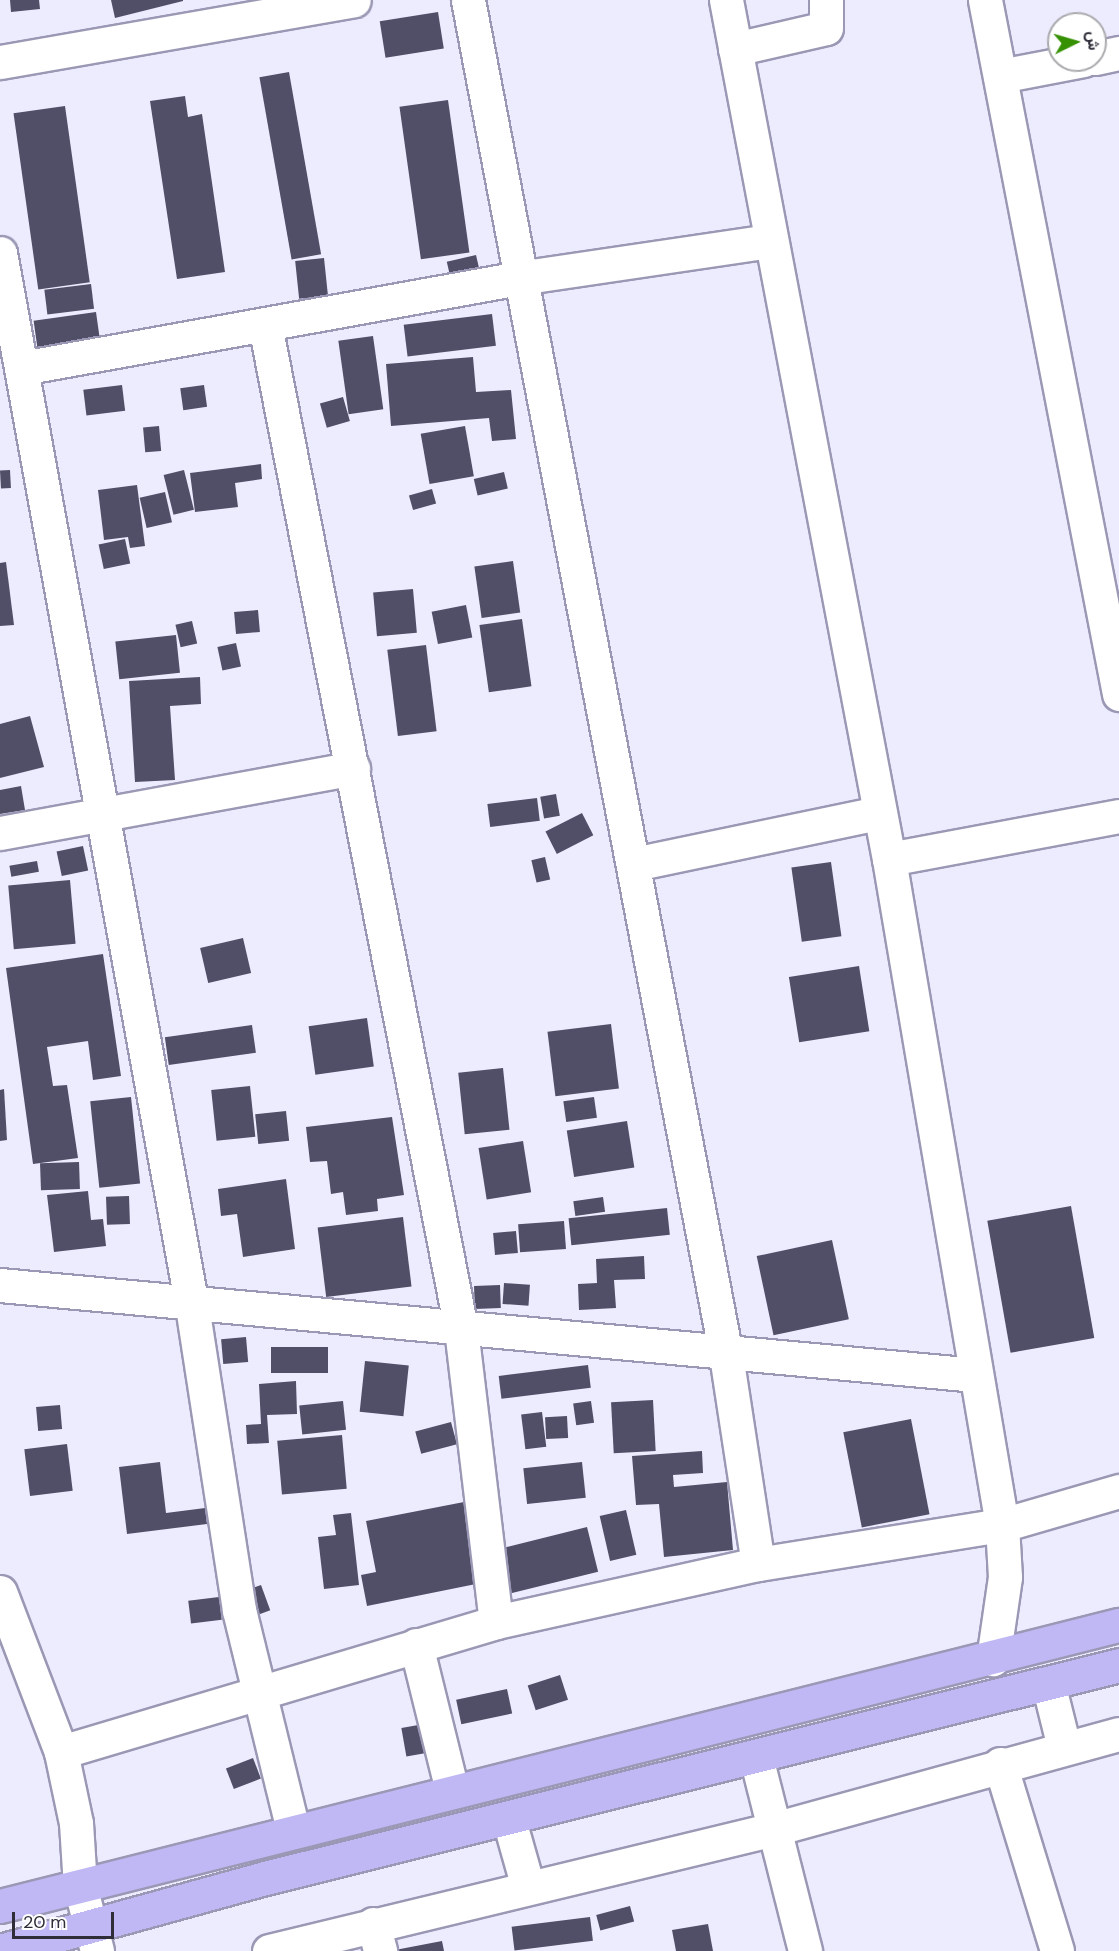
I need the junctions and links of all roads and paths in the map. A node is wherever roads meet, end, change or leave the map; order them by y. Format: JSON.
{"nodes":[{"id":1,"x":354,"y":0,"type":"edge"},
{"id":2,"x":468,"y":0,"type":"edge"},
{"id":3,"x":726,"y":0,"type":"edge"},
{"id":4,"x":826,"y":0,"type":"edge"},
{"id":5,"x":985,"y":0,"type":"edge"},
{"id":6,"x":210,"y":13,"type":"edge"},
{"id":7,"x":735,"y":49,"type":"junction"},
{"id":8,"x":0,"y":62,"type":"edge"},
{"id":9,"x":1047,"y":67,"type":"edge"},
{"id":10,"x":1000,"y":76,"type":"junction"},
{"id":11,"x":769,"y":241,"type":"junction"},
{"id":12,"x":0,"y":253,"type":"edge"},
{"id":13,"x":519,"y":278,"type":"junction"},
{"id":14,"x":265,"y":325,"type":"junction"},
{"id":15,"x":22,"y":368,"type":"junction"},
{"id":16,"x":1106,"y":543,"type":"edge"},
{"id":17,"x":1119,"y":694,"type":"edge"},
{"id":18,"x":353,"y":768,"type":"junction"},
{"id":19,"x":879,"y":813,"type":"junction"},
{"id":20,"x":105,"y":814,"type":"junction"},
{"id":21,"x":1119,"y":816,"type":"edge"},
{"id":22,"x":0,"y":833,"type":"edge"},
{"id":23,"x":889,"y":859,"type":"junction"},
{"id":24,"x":634,"y":864,"type":"junction"},
{"id":25,"x":0,"y":1285,"type":"edge"},
{"id":26,"x":192,"y":1306,"type":"junction"},
{"id":27,"x":461,"y":1329,"type":"junction"},
{"id":28,"x":726,"y":1355,"type":"junction"},
{"id":29,"x":975,"y":1375,"type":"junction"},
{"id":30,"x":1119,"y":1491,"type":"edge"},
{"id":31,"x":1002,"y":1525,"type":"junction"},
{"id":32,"x":758,"y":1564,"type":"junction"},
{"id":33,"x":0,"y":1592,"type":"edge"},
{"id":34,"x":496,"y":1622,"type":"junction"},
{"id":35,"x":1119,"y":1625,"type":"edge"},
{"id":36,"x":416,"y":1645,"type":"junction"},
{"id":37,"x":10,"y":1649,"type":"edge"},
{"id":38,"x":993,"y":1659,"type":"junction"},
{"id":39,"x":1119,"y":1665,"type":"edge"},
{"id":40,"x":1048,"y":1683,"type":"junction"},
{"id":41,"x":256,"y":1690,"type":"junction"},
{"id":42,"x":1119,"y":1734,"type":"edge"},
{"id":43,"x":1064,"y":1748,"type":"junction"},
{"id":44,"x":61,"y":1752,"type":"junction"},
{"id":45,"x":756,"y":1757,"type":"junction"},
{"id":46,"x":1000,"y":1764,"type":"junction"},
{"id":47,"x":452,"y":1790,"type":"junction"},
{"id":48,"x":509,"y":1820,"type":"junction"},
{"id":49,"x":774,"y":1829,"type":"junction"},
{"id":50,"x":293,"y":1830,"type":"junction"},
{"id":51,"x":80,"y":1886,"type":"junction"},
{"id":52,"x":528,"y":1887,"type":"junction"},
{"id":53,"x":0,"y":1906,"type":"edge"},
{"id":54,"x":377,"y":1937,"type":"edge"},
{"id":55,"x":94,"y":1939,"type":"edge"},
{"id":56,"x":798,"y":1949,"type":"edge"},
{"id":57,"x":0,"y":1951,"type":"edge"},
{"id":58,"x":269,"y":1951,"type":"edge"},
{"id":59,"x":1057,"y":1951,"type":"edge"}],
"edges":[{"from":1,"to":6,"type":"street"},
{"from":2,"to":13,"type":"street"},
{"from":3,"to":7,"type":"street"},
{"from":4,"to":7,"type":"street"},
{"from":5,"to":10,"type":"street"},
{"from":6,"to":8,"type":"street"},
{"from":7,"to":11,"type":"street"},
{"from":9,"to":10,"type":"street"},
{"from":10,"to":16,"type":"street"},
{"from":11,"to":13,"type":"street"},
{"from":11,"to":19,"type":"street"},
{"from":12,"to":15,"type":"street"},
{"from":13,"to":14,"type":"street"},
{"from":13,"to":24,"type":"street"},
{"from":14,"to":15,"type":"street"},
{"from":14,"to":18,"type":"street"},
{"from":15,"to":20,"type":"street"},
{"from":16,"to":17,"type":"street"},
{"from":18,"to":20,"type":"street"},
{"from":18,"to":27,"type":"street"},
{"from":19,"to":23,"type":"street"},
{"from":19,"to":24,"type":"street"},
{"from":20,"to":22,"type":"street"},
{"from":20,"to":26,"type":"street"},
{"from":21,"to":23,"type":"street"},
{"from":23,"to":29,"type":"street"},
{"from":24,"to":28,"type":"street"},
{"from":25,"to":26,"type":"street"},
{"from":26,"to":27,"type":"street"},
{"from":26,"to":41,"type":"street"},
{"from":27,"to":28,"type":"street"},
{"from":27,"to":34,"type":"street"},
{"from":28,"to":29,"type":"street"},
{"from":28,"to":32,"type":"street"},
{"from":29,"to":31,"type":"street"},
{"from":30,"to":31,"type":"street"},
{"from":31,"to":32,"type":"street"},
{"from":31,"to":38,"type":"street"},
{"from":32,"to":34,"type":"street"},
{"from":33,"to":37,"type":"street"},
{"from":34,"to":36,"type":"street"},
{"from":35,"to":38,"type":"highway"},
{"from":36,"to":41,"type":"street"},
{"from":36,"to":47,"type":"street"},
{"from":37,"to":44,"type":"street"},
{"from":38,"to":47,"type":"highway"},
{"from":39,"to":40,"type":"highway"},
{"from":40,"to":43,"type":"street"},
{"from":40,"to":45,"type":"highway"},
{"from":41,"to":44,"type":"street"},
{"from":41,"to":50,"type":"street"},
{"from":42,"to":43,"type":"street"},
{"from":43,"to":46,"type":"street"},
{"from":44,"to":51,"type":"street"},
{"from":45,"to":48,"type":"highway"},
{"from":45,"to":49,"type":"street"},
{"from":46,"to":49,"type":"street"},
{"from":46,"to":59,"type":"street"},
{"from":47,"to":50,"type":"highway"},
{"from":48,"to":52,"type":"street"},
{"from":48,"to":55,"type":"highway"},
{"from":49,"to":52,"type":"street"},
{"from":49,"to":56,"type":"street"},
{"from":50,"to":51,"type":"highway"},
{"from":51,"to":53,"type":"highway"},
{"from":51,"to":55,"type":"street"},
{"from":52,"to":54,"type":"street"},
{"from":54,"to":58,"type":"street"},
{"from":55,"to":57,"type":"highway"}]}
